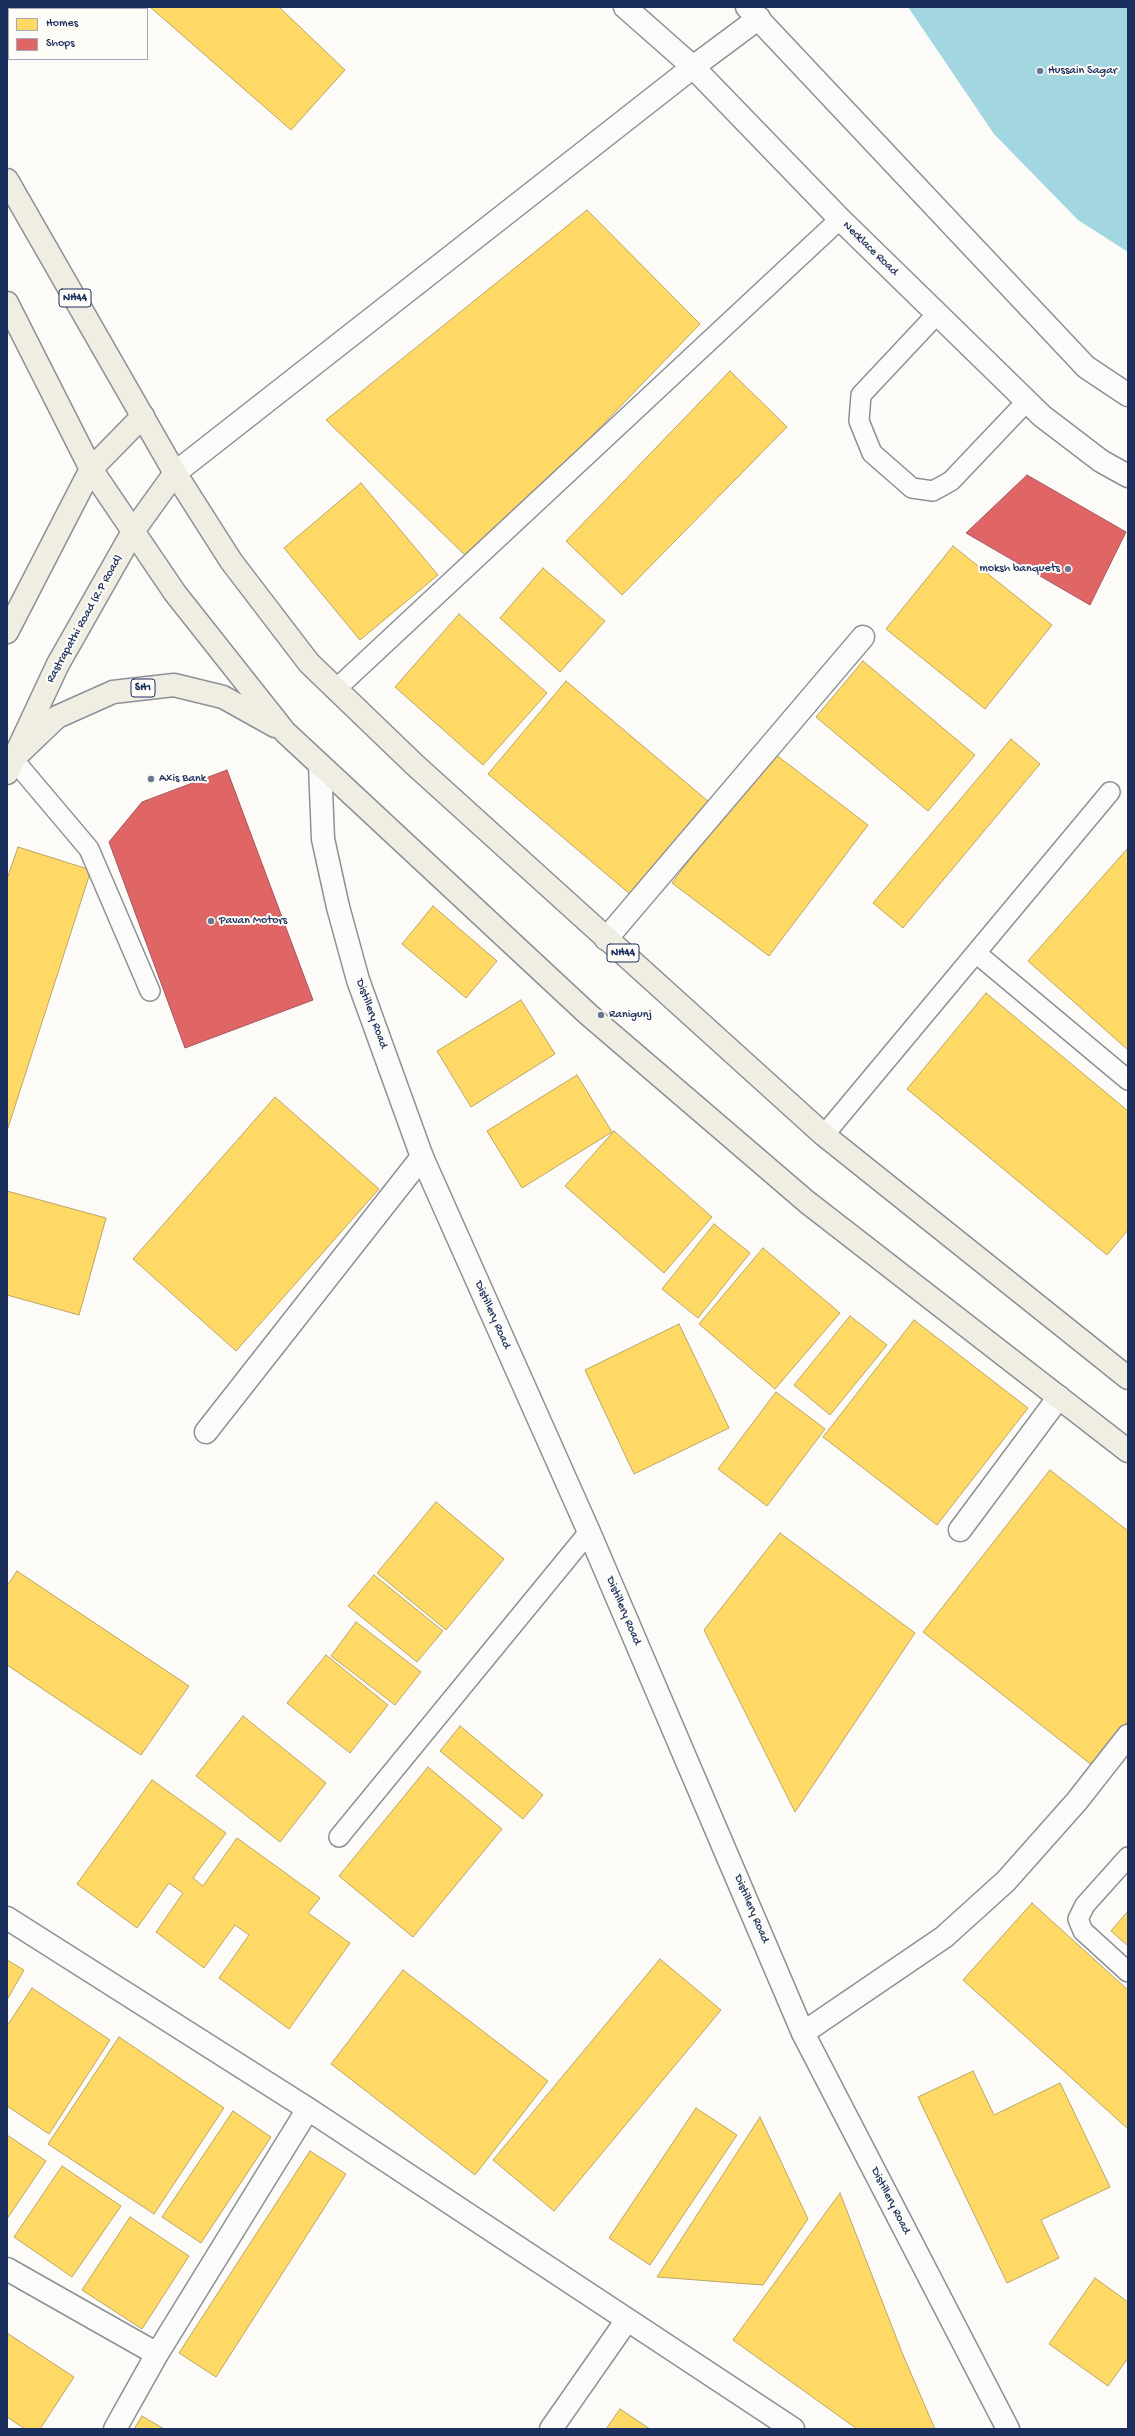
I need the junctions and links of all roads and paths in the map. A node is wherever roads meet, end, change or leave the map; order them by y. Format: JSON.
{"nodes":[{"id":1,"x":625,"y":7,"type":"edge"},
{"id":2,"x":753,"y":13,"type":"edge"},
{"id":3,"x":693,"y":67,"type":"junction"},
{"id":4,"x":7,"y":180,"type":"edge"},
{"id":5,"x":840,"y":219,"type":"junction"},
{"id":6,"x":9,"y":311,"type":"edge"},
{"id":7,"x":938,"y":314,"type":"junction"},
{"id":8,"x":1128,"y":395,"type":"edge"},
{"id":9,"x":1027,"y":401,"type":"junction"},
{"id":10,"x":143,"y":416,"type":"junction"},
{"id":11,"x":92,"y":469,"type":"junction"},
{"id":12,"x":175,"y":472,"type":"junction"},
{"id":13,"x":1128,"y":476,"type":"edge"},
{"id":14,"x":134,"y":530,"type":"junction"},
{"id":15,"x":7,"y":632,"type":"edge"},
{"id":16,"x":863,"y":637,"type":"dead end"},
{"id":17,"x":336,"y":689,"type":"junction"},
{"id":18,"x":285,"y":732,"type":"junction"},
{"id":19,"x":320,"y":765,"type":"junction"},
{"id":20,"x":10,"y":766,"type":"edge"},
{"id":21,"x":1110,"y":792,"type":"dead end"},
{"id":22,"x":606,"y":939,"type":"junction"},
{"id":23,"x":976,"y":953,"type":"junction"},
{"id":24,"x":150,"y":991,"type":"dead end"},
{"id":25,"x":1128,"y":1080,"type":"edge"},
{"id":26,"x":824,"y":1135,"type":"junction"},
{"id":27,"x":422,"y":1157,"type":"junction"},
{"id":28,"x":1128,"y":1378,"type":"edge"},
{"id":29,"x":1059,"y":1396,"type":"junction"},
{"id":30,"x":206,"y":1432,"type":"dead end"},
{"id":31,"x":1128,"y":1451,"type":"edge"},
{"id":32,"x":960,"y":1530,"type":"dead end"},
{"id":33,"x":589,"y":1532,"type":"junction"},
{"id":34,"x":1128,"y":1736,"type":"edge"},
{"id":35,"x":339,"y":1837,"type":"dead end"},
{"id":36,"x":1128,"y":1857,"type":"edge"},
{"id":37,"x":7,"y":1918,"type":"edge"},
{"id":38,"x":1128,"y":1972,"type":"edge"},
{"id":39,"x":803,"y":2033,"type":"junction"},
{"id":40,"x":308,"y":2109,"type":"junction"},
{"id":41,"x":7,"y":2269,"type":"edge"},
{"id":42,"x":627,"y":2320,"type":"junction"},
{"id":43,"x":157,"y":2354,"type":"junction"},
{"id":44,"x":115,"y":2429,"type":"edge"},
{"id":45,"x":551,"y":2429,"type":"edge"},
{"id":46,"x":794,"y":2429,"type":"edge"},
{"id":47,"x":1008,"y":2429,"type":"edge"}],
"edges":[{"from":1,"to":3,"type":"street","name":"Necklace Road"},
{"from":2,"to":3,"type":"street"},
{"from":2,"to":8,"type":"street"},
{"from":3,"to":5,"type":"street","name":"Necklace Road"},
{"from":3,"to":12,"type":"street"},
{"from":4,"to":10,"type":"main road","number":"NH44"},
{"from":5,"to":7,"type":"street","name":"Necklace Road"},
{"from":5,"to":17,"type":"lane"},
{"from":6,"to":11,"type":"main road"},
{"from":7,"to":9,"type":"street","name":"Necklace Road"},
{"from":7,"to":9,"type":"lane"},
{"from":9,"to":13,"type":"street","name":"Necklace Road"},
{"from":10,"to":11,"type":"main road"},
{"from":10,"to":12,"type":"main road","number":"NH44"},
{"from":11,"to":14,"type":"main road"},
{"from":11,"to":15,"type":"main road"},
{"from":12,"to":14,"type":"main road","name":"Rastrapathi Road (R.P Road)"},
{"from":12,"to":17,"type":"main road","number":"NH44"},
{"from":14,"to":18,"type":"main road"},
{"from":14,"to":20,"type":"main road","name":"Rastrapathi Road (R.P Road)"},
{"from":16,"to":22,"type":"street"},
{"from":17,"to":22,"type":"main road","number":"NH44"},
{"from":18,"to":19,"type":"main road"},
{"from":18,"to":20,"type":"main road","number":"SH1"},
{"from":19,"to":27,"type":"street","name":"Distillery Road"},
{"from":19,"to":29,"type":"main road"},
{"from":20,"to":24,"type":"lane"},
{"from":21,"to":23,"type":"lane"},
{"from":22,"to":26,"type":"main road","number":"NH44"},
{"from":23,"to":25,"type":"lane"},
{"from":23,"to":26,"type":"lane"},
{"from":26,"to":28,"type":"main road","number":"NH44"},
{"from":27,"to":30,"type":"street"},
{"from":27,"to":33,"type":"street","name":"Distillery Road"},
{"from":29,"to":31,"type":"main road"},
{"from":29,"to":32,"type":"street"},
{"from":33,"to":35,"type":"lane"},
{"from":33,"to":39,"type":"street","name":"Distillery Road"},
{"from":34,"to":39,"type":"street"},
{"from":36,"to":38,"type":"lane"},
{"from":37,"to":40,"type":"street"},
{"from":39,"to":47,"type":"street","name":"Distillery Road"},
{"from":40,"to":42,"type":"street"},
{"from":40,"to":43,"type":"street"},
{"from":41,"to":43,"type":"street"},
{"from":42,"to":45,"type":"street"},
{"from":42,"to":46,"type":"street"},
{"from":43,"to":44,"type":"street"}]}
